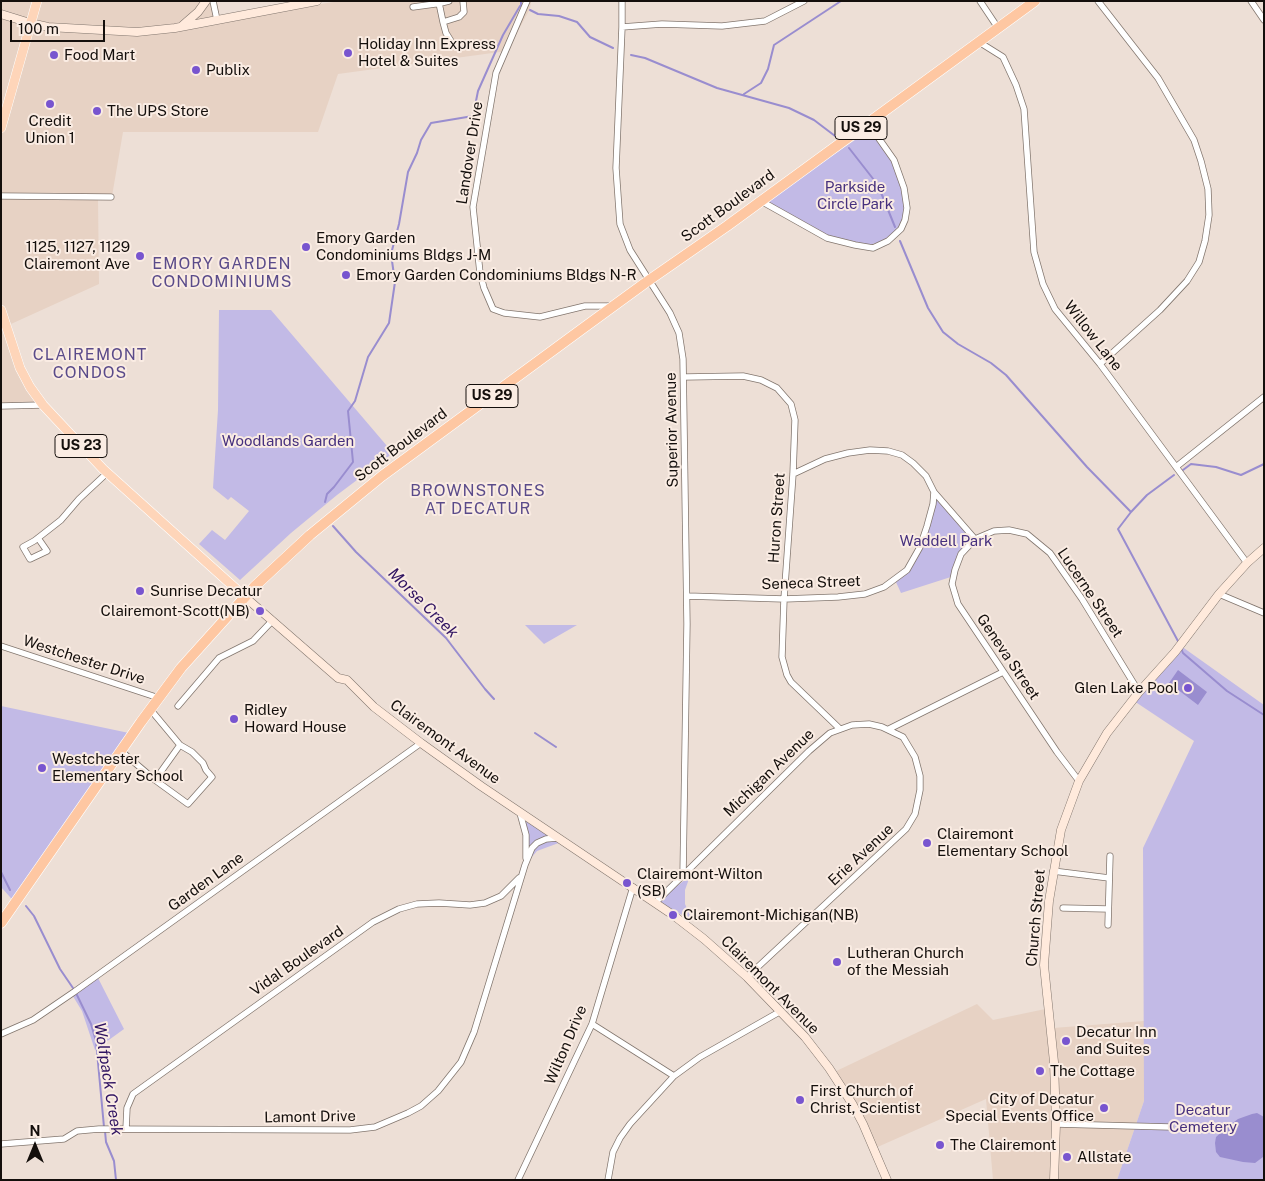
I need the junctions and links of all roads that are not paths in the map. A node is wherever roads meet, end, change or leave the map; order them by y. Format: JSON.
{"nodes":[{"id":1,"x":37,"y":1,"type":"edge"},
{"id":2,"x":206,"y":1,"type":"edge"},
{"id":3,"x":213,"y":1,"type":"edge"},
{"id":4,"x":317,"y":1,"type":"edge"},
{"id":5,"x":449,"y":1,"type":"edge"},
{"id":6,"x":463,"y":1,"type":"edge"},
{"id":7,"x":528,"y":1,"type":"edge"},
{"id":8,"x":622,"y":1,"type":"edge"},
{"id":9,"x":804,"y":1,"type":"edge"},
{"id":10,"x":980,"y":1,"type":"edge"},
{"id":11,"x":1035,"y":1,"type":"edge"},
{"id":12,"x":1098,"y":1,"type":"edge"},
{"id":13,"x":1250,"y":1,"type":"edge"},
{"id":14,"x":436,"y":3,"type":"edge"},
{"id":15,"x":413,"y":7,"type":"dead end"},
{"id":16,"x":1,"y":14,"type":"edge"},
{"id":17,"x":217,"y":20,"type":"junction"},
{"id":18,"x":1264,"y":20,"type":"edge"},
{"id":19,"x":443,"y":22,"type":"junction"},
{"id":20,"x":30,"y":24,"type":"junction"},
{"id":21,"x":181,"y":26,"type":"junction"},
{"id":22,"x":622,"y":27,"type":"junction"},
{"id":23,"x":998,"y":28,"type":"junction"},
{"id":24,"x":450,"y":41,"type":"dead end"},
{"id":25,"x":979,"y":42,"type":"junction"},
{"id":26,"x":868,"y":123,"type":"junction"},
{"id":27,"x":1,"y":128,"type":"edge"},
{"id":28,"x":1,"y":196,"type":"edge"},
{"id":29,"x":111,"y":197,"type":"dead end"},
{"id":30,"x":761,"y":201,"type":"junction"},
{"id":31,"x":649,"y":280,"type":"junction"},
{"id":32,"x":614,"y":306,"type":"junction"},
{"id":33,"x":1,"y":310,"type":"edge"},
{"id":34,"x":1100,"y":364,"type":"junction"},
{"id":35,"x":685,"y":377,"type":"junction"},
{"id":36,"x":1264,"y":397,"type":"edge"},
{"id":37,"x":43,"y":405,"type":"junction"},
{"id":38,"x":1,"y":406,"type":"edge"},
{"id":39,"x":1176,"y":467,"type":"junction"},
{"id":40,"x":107,"y":473,"type":"junction"},
{"id":41,"x":794,"y":474,"type":"junction"},
{"id":42,"x":934,"y":492,"type":"junction"},
{"id":43,"x":38,"y":538,"type":"dead end"},
{"id":44,"x":975,"y":539,"type":"junction"},
{"id":45,"x":1264,"y":548,"type":"edge"},
{"id":46,"x":1247,"y":563,"type":"junction"},
{"id":47,"x":1219,"y":594,"type":"junction"},
{"id":48,"x":687,"y":596,"type":"junction"},
{"id":49,"x":245,"y":597,"type":"junction"},
{"id":50,"x":784,"y":598,"type":"junction"},
{"id":51,"x":1264,"y":613,"type":"edge"},
{"id":52,"x":272,"y":621,"type":"junction"},
{"id":53,"x":1,"y":646,"type":"edge"},
{"id":54,"x":1003,"y":672,"type":"junction"},
{"id":55,"x":1139,"y":692,"type":"junction"},
{"id":56,"x":158,"y":698,"type":"junction"},
{"id":57,"x":178,"y":706,"type":"dead end"},
{"id":58,"x":150,"y":709,"type":"junction"},
{"id":59,"x":839,"y":728,"type":"junction"},
{"id":60,"x":889,"y":729,"type":"junction"},
{"id":61,"x":420,"y":743,"type":"junction"},
{"id":62,"x":180,"y":745,"type":"junction"},
{"id":63,"x":121,"y":751,"type":"junction"},
{"id":64,"x":156,"y":780,"type":"junction"},
{"id":65,"x":1080,"y":782,"type":"junction"},
{"id":66,"x":520,"y":812,"type":"junction"},
{"id":67,"x":559,"y":838,"type":"junction"},
{"id":68,"x":1110,"y":856,"type":"dead end"},
{"id":69,"x":525,"y":865,"type":"junction"},
{"id":70,"x":1053,"y":870,"type":"junction"},
{"id":71,"x":522,"y":874,"type":"junction"},
{"id":72,"x":683,"y":874,"type":"junction"},
{"id":73,"x":1109,"y":878,"type":"junction"},
{"id":74,"x":633,"y":887,"type":"junction"},
{"id":75,"x":656,"y":902,"type":"junction"},
{"id":76,"x":1063,"y":908,"type":"dead end"},
{"id":77,"x":1108,"y":909,"type":"junction"},
{"id":78,"x":1,"y":923,"type":"edge"},
{"id":79,"x":1108,"y":925,"type":"dead end"},
{"id":80,"x":747,"y":977,"type":"junction"},
{"id":81,"x":782,"y":1010,"type":"junction"},
{"id":82,"x":592,"y":1024,"type":"junction"},
{"id":83,"x":1,"y":1034,"type":"edge"},
{"id":84,"x":674,"y":1076,"type":"junction"},
{"id":85,"x":1056,"y":1124,"type":"junction"},
{"id":86,"x":1170,"y":1128,"type":"dead end"},
{"id":87,"x":126,"y":1129,"type":"junction"},
{"id":88,"x":1,"y":1144,"type":"edge"},
{"id":89,"x":518,"y":1180,"type":"edge"},
{"id":90,"x":608,"y":1180,"type":"edge"},
{"id":91,"x":888,"y":1180,"type":"edge"},
{"id":92,"x":1054,"y":1180,"type":"edge"}],
"edges":[{"from":1,"to":20,"type":"main road"},
{"from":2,"to":21,"type":"main road"},
{"from":3,"to":17,"type":"street"},
{"from":4,"to":17,"type":"main road"},
{"from":5,"to":14,"type":"street"},
{"from":6,"to":19,"type":"street"},
{"from":7,"to":32,"type":"street","name":"Landover Drive"},
{"from":8,"to":22,"type":"street","name":"Superior Avenue"},
{"from":9,"to":22,"type":"street"},
{"from":10,"to":23,"type":"street"},
{"from":11,"to":23,"type":"highway","name":"Scott Boulevard","number":"US 29"},
{"from":12,"to":34,"type":"street"},
{"from":13,"to":18,"type":"street"},
{"from":14,"to":15,"type":"street"},
{"from":14,"to":19,"type":"street"},
{"from":16,"to":20,"type":"main road"},
{"from":17,"to":21,"type":"main road"},
{"from":19,"to":24,"type":"street"},
{"from":20,"to":21,"type":"main road"},
{"from":20,"to":27,"type":"main road"},
{"from":22,"to":31,"type":"street","name":"Superior Avenue"},
{"from":23,"to":25,"type":"highway","name":"Scott Boulevard","number":"US 29"},
{"from":25,"to":26,"type":"highway","name":"Scott Boulevard","number":"US 29"},
{"from":25,"to":34,"type":"street","name":"Willow Lane"},
{"from":26,"to":30,"type":"highway","name":"Scott Boulevard","number":"US 29"},
{"from":26,"to":30,"type":"street"},
{"from":28,"to":29,"type":"street"},
{"from":30,"to":31,"type":"highway","name":"Scott Boulevard","number":"US 29"},
{"from":31,"to":32,"type":"highway","name":"Scott Boulevard","number":"US 29"},
{"from":31,"to":35,"type":"street","name":"Superior Avenue"},
{"from":32,"to":49,"type":"highway","name":"Scott Boulevard","number":"US 29"},
{"from":33,"to":37,"type":"main road","name":"Clairemont Avenue","number":"US 23"},
{"from":34,"to":39,"type":"street","name":"Willow Lane"},
{"from":35,"to":41,"type":"street","name":"Huron Street"},
{"from":35,"to":48,"type":"street","name":"Superior Avenue"},
{"from":36,"to":39,"type":"street"},
{"from":37,"to":38,"type":"street"},
{"from":37,"to":40,"type":"main road","name":"Clairemont Avenue","number":"US 23"},
{"from":39,"to":46,"type":"street","name":"Willow Lane"},
{"from":40,"to":43,"type":"street"},
{"from":40,"to":49,"type":"main road","name":"Clairemont Avenue","number":"US 23"},
{"from":41,"to":42,"type":"street"},
{"from":41,"to":50,"type":"street","name":"Huron Street"},
{"from":42,"to":44,"type":"street"},
{"from":42,"to":50,"type":"street","name":"Seneca Street"},
{"from":44,"to":54,"type":"street","name":"Geneva Street"},
{"from":44,"to":55,"type":"street","name":"Lucerne Street"},
{"from":45,"to":46,"type":"main road","name":"Church Street"},
{"from":46,"to":47,"type":"main road","name":"Church Street"},
{"from":47,"to":51,"type":"street"},
{"from":47,"to":55,"type":"main road","name":"Church Street"},
{"from":48,"to":50,"type":"street","name":"Seneca Street"},
{"from":48,"to":72,"type":"street","name":"Superior Avenue"},
{"from":49,"to":52,"type":"main road","name":"Clairemont Avenue"},
{"from":49,"to":56,"type":"highway","name":"Scott Boulevard"},
{"from":50,"to":59,"type":"street","name":"Huron Street"},
{"from":52,"to":57,"type":"street"},
{"from":52,"to":61,"type":"main road","name":"Clairemont Avenue"},
{"from":53,"to":56,"type":"street","name":"Westchester Drive"},
{"from":54,"to":60,"type":"street"},
{"from":54,"to":65,"type":"street","name":"Geneva Street"},
{"from":55,"to":65,"type":"main road","name":"Church Street"},
{"from":56,"to":58,"type":"highway","name":"Scott Boulevard"},
{"from":58,"to":62,"type":"street"},
{"from":58,"to":63,"type":"highway","name":"Scott Boulevard"},
{"from":59,"to":60,"type":"street","name":"Michigan Avenue"},
{"from":59,"to":72,"type":"street","name":"Michigan Avenue"},
{"from":60,"to":80,"type":"street","name":"Erie Avenue"},
{"from":61,"to":66,"type":"main road","name":"Clairemont Avenue"},
{"from":61,"to":83,"type":"street","name":"Garden Lane"},
{"from":62,"to":64,"type":"street"},
{"from":62,"to":64,"type":"street"},
{"from":63,"to":64,"type":"street"},
{"from":63,"to":78,"type":"highway","name":"Scott Boulevard"},
{"from":65,"to":70,"type":"main road","name":"Church Street"},
{"from":66,"to":67,"type":"main road","name":"Clairemont Avenue"},
{"from":66,"to":69,"type":"street"},
{"from":67,"to":69,"type":"street","name":"Lamont Drive"},
{"from":67,"to":74,"type":"main road","name":"Clairemont Avenue"},
{"from":68,"to":73,"type":"street"},
{"from":69,"to":71,"type":"street","name":"Lamont Drive"},
{"from":70,"to":73,"type":"street"},
{"from":70,"to":85,"type":"main road","name":"Church Street"},
{"from":71,"to":87,"type":"street","name":"Vidal Boulevard"},
{"from":71,"to":87,"type":"street","name":"Lamont Drive"},
{"from":72,"to":75,"type":"street","name":"Michigan Avenue"},
{"from":73,"to":77,"type":"street"},
{"from":74,"to":75,"type":"main road","name":"Clairemont Avenue"},
{"from":74,"to":82,"type":"street","name":"Wilton Drive"},
{"from":75,"to":80,"type":"main road","name":"Clairemont Avenue"},
{"from":76,"to":77,"type":"street"},
{"from":77,"to":79,"type":"street"},
{"from":80,"to":81,"type":"main road","name":"Clairemont Avenue"},
{"from":81,"to":84,"type":"street"},
{"from":81,"to":91,"type":"main road","name":"Clairemont Avenue"},
{"from":82,"to":84,"type":"street"},
{"from":82,"to":89,"type":"street","name":"Wilton Drive"},
{"from":84,"to":90,"type":"street"},
{"from":85,"to":86,"type":"street"},
{"from":85,"to":92,"type":"main road","name":"Church Street"},
{"from":87,"to":88,"type":"street","name":"Lamont Drive"}]}
